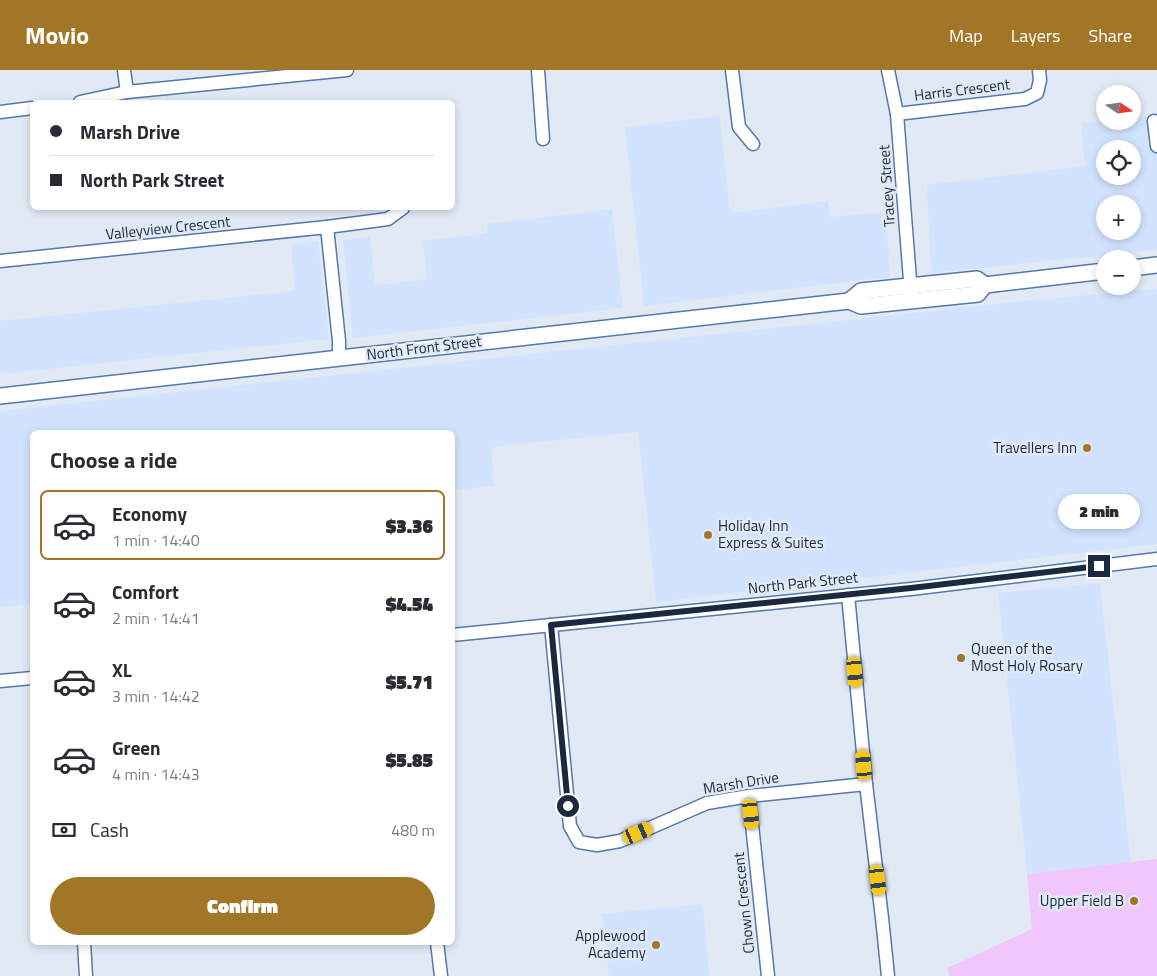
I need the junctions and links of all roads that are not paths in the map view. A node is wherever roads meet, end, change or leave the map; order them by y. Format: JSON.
{"nodes":[{"id":1,"x":124,"y":70,"type":"edge"},
{"id":2,"x":347,"y":70,"type":"edge"},
{"id":3,"x":538,"y":70,"type":"edge"},
{"id":4,"x":732,"y":70,"type":"edge"},
{"id":5,"x":888,"y":70,"type":"edge"},
{"id":6,"x":1039,"y":70,"type":"edge"},
{"id":7,"x":127,"y":92,"type":"junction"},
{"id":8,"x":89,"y":100,"type":"edge"},
{"id":9,"x":30,"y":108,"type":"edge"},
{"id":10,"x":0,"y":112,"type":"edge"},
{"id":11,"x":897,"y":114,"type":"junction"},
{"id":12,"x":1154,"y":121,"type":"dead end"},
{"id":13,"x":543,"y":138,"type":"dead end"},
{"id":14,"x":753,"y":144,"type":"dead end"},
{"id":15,"x":1157,"y":146,"type":"edge"},
{"id":16,"x":400,"y":210,"type":"edge"},
{"id":17,"x":327,"y":227,"type":"junction"},
{"id":18,"x":0,"y":261,"type":"edge"},
{"id":19,"x":1157,"y":265,"type":"edge"},
{"id":20,"x":1141,"y":267,"type":"edge"},
{"id":21,"x":1096,"y":272,"type":"edge"},
{"id":22,"x":911,"y":293,"type":"junction"},
{"id":23,"x":339,"y":358,"type":"junction"},
{"id":24,"x":0,"y":396,"type":"edge"},
{"id":25,"x":1157,"y":559,"type":"edge"},
{"id":26,"x":848,"y":595,"type":"junction"},
{"id":27,"x":551,"y":625,"type":"junction"},
{"id":28,"x":455,"y":635,"type":"edge"},
{"id":29,"x":30,"y":678,"type":"edge"},
{"id":30,"x":0,"y":681,"type":"edge"},
{"id":31,"x":866,"y":784,"type":"junction"},
{"id":32,"x":749,"y":796,"type":"junction"},
{"id":33,"x":84,"y":945,"type":"edge"},
{"id":34,"x":437,"y":945,"type":"edge"},
{"id":35,"x":86,"y":976,"type":"edge"},
{"id":36,"x":441,"y":976,"type":"edge"},
{"id":37,"x":768,"y":976,"type":"edge"},
{"id":38,"x":888,"y":976,"type":"edge"}],
"edges":[{"from":1,"to":7,"type":"street"},
{"from":2,"to":7,"type":"street"},
{"from":3,"to":13,"type":"street"},
{"from":4,"to":14,"type":"street"},
{"from":5,"to":11,"type":"street","name":"Tracey Street"},
{"from":6,"to":11,"type":"street","name":"Harris Crescent"},
{"from":7,"to":8,"type":"street"},
{"from":9,"to":10,"type":"street"},
{"from":11,"to":22,"type":"street","name":"Tracey Street"},
{"from":12,"to":15,"type":"street"},
{"from":16,"to":17,"type":"street","name":"Valleyview Crescent"},
{"from":17,"to":18,"type":"street","name":"Valleyview Crescent"},
{"from":17,"to":23,"type":"street"},
{"from":19,"to":20,"type":"main road"},
{"from":21,"to":22,"type":"main road","name":"North Front Street"},
{"from":22,"to":23,"type":"main road","name":"North Front Street"},
{"from":23,"to":24,"type":"main road","name":"North Front Street"},
{"from":25,"to":26,"type":"street","name":"North Park Street"},
{"from":26,"to":27,"type":"street","name":"North Park Street"},
{"from":26,"to":31,"type":"street"},
{"from":27,"to":28,"type":"street","name":"North Park Street"},
{"from":27,"to":32,"type":"street","name":"Marsh Drive"},
{"from":29,"to":30,"type":"street"},
{"from":31,"to":32,"type":"street","name":"Marsh Drive"},
{"from":31,"to":38,"type":"street"},
{"from":32,"to":37,"type":"street","name":"Chown Crescent"},
{"from":33,"to":35,"type":"street"},
{"from":34,"to":36,"type":"street"}]}
